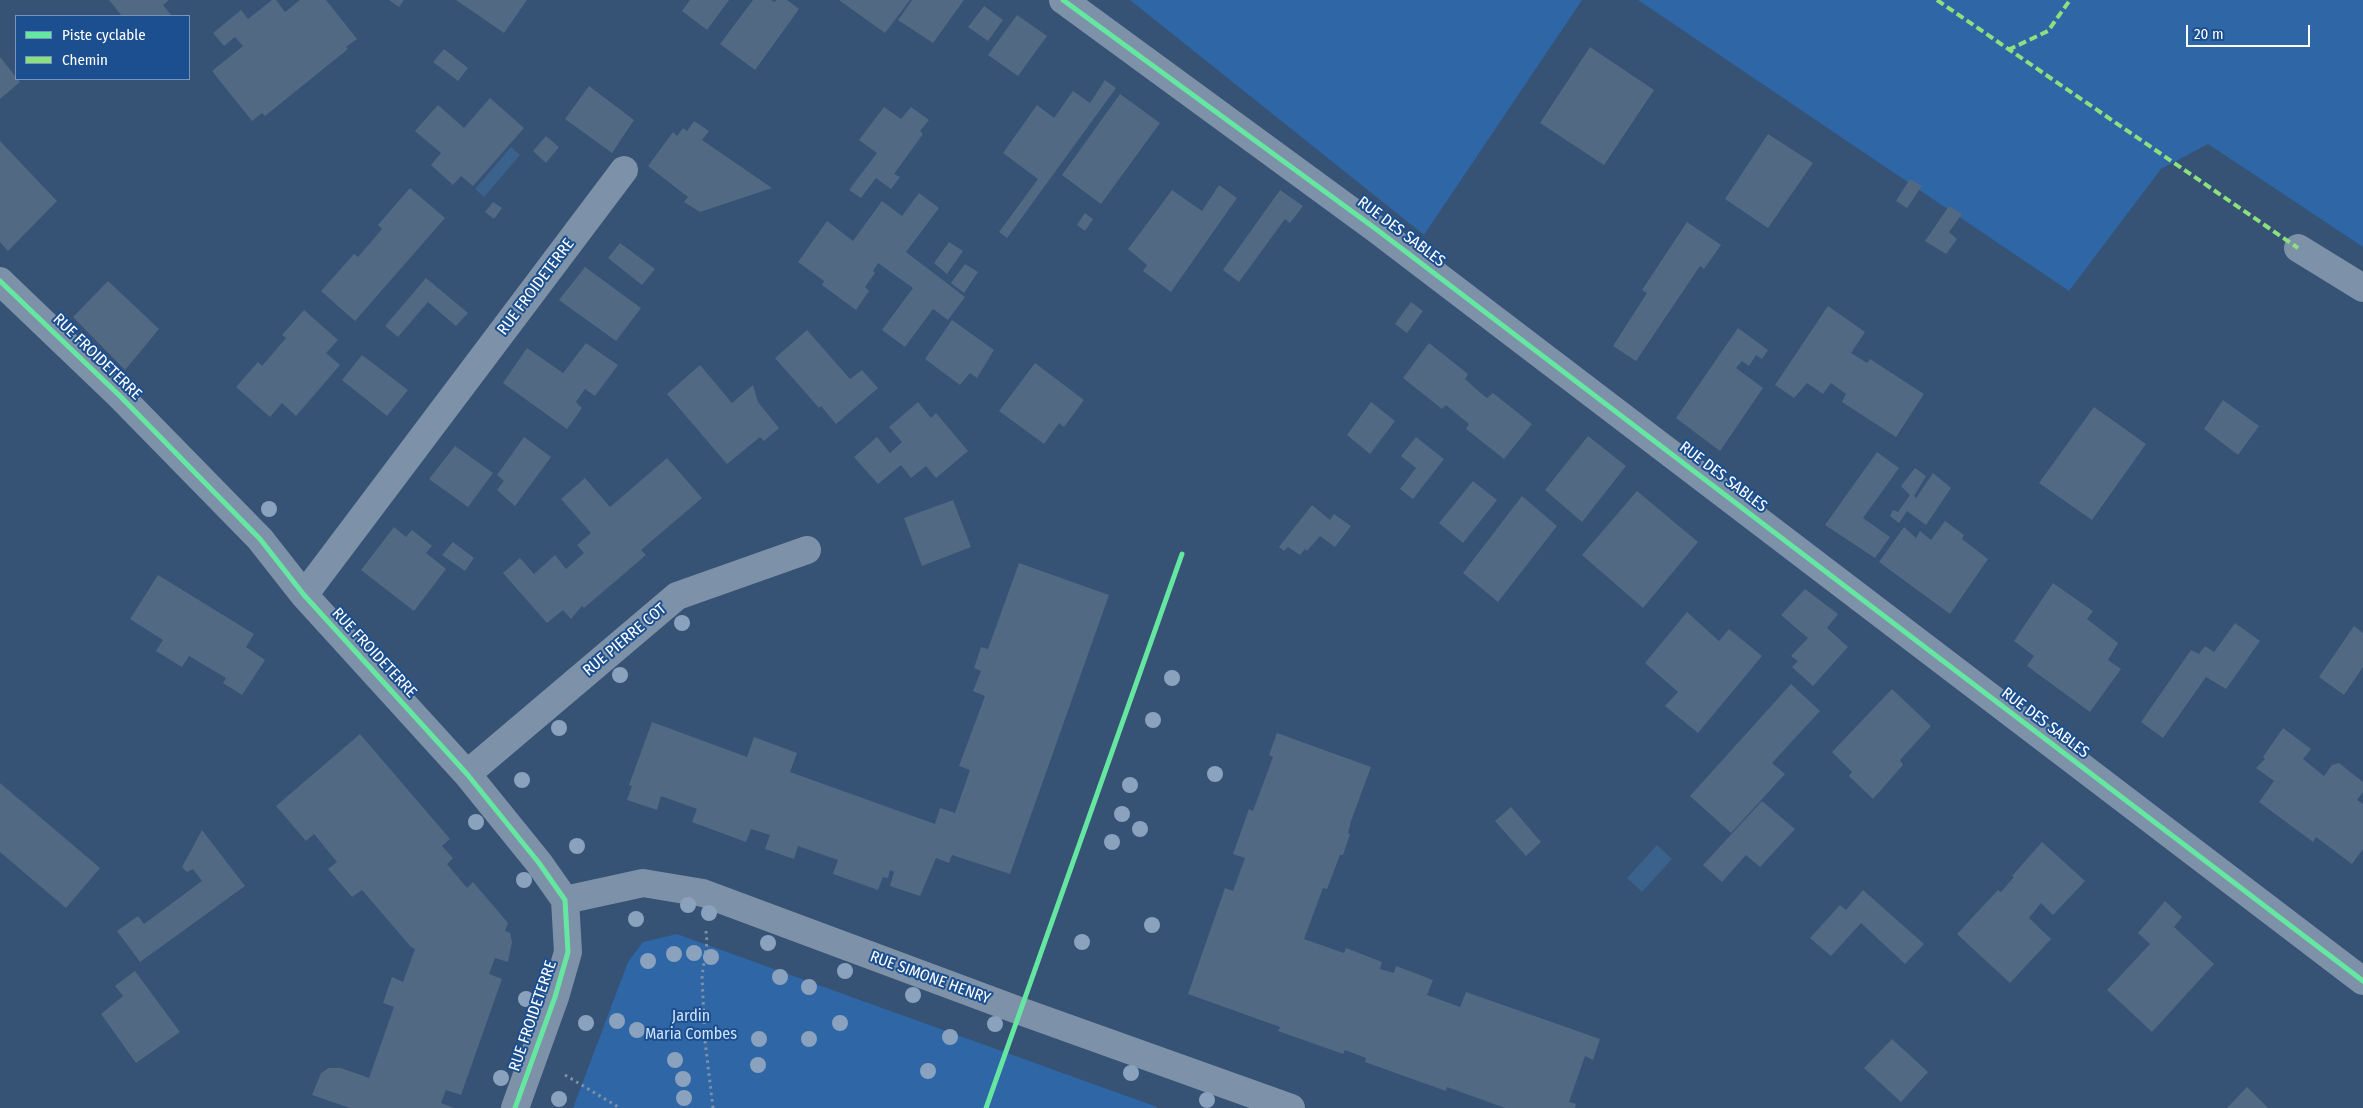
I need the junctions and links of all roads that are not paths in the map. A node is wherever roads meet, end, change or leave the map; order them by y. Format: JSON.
{"nodes":[{"id":1,"x":1064,"y":0,"type":"edge"},
{"id":2,"x":624,"y":170,"type":"dead end"},
{"id":3,"x":2298,"y":248,"type":"dead end"},
{"id":4,"x":0,"y":281,"type":"edge"},
{"id":5,"x":2363,"y":288,"type":"edge"},
{"id":6,"x":807,"y":550,"type":"dead end"},
{"id":7,"x":304,"y":595,"type":"junction"},
{"id":8,"x":467,"y":774,"type":"junction"},
{"id":9,"x":565,"y":900,"type":"junction"},
{"id":10,"x":2363,"y":981,"type":"edge"},
{"id":11,"x":515,"y":1108,"type":"edge"},
{"id":12,"x":1291,"y":1108,"type":"edge"}],
"edges":[{"from":1,"to":10,"type":"street","name":"RUE DES SABLES"},
{"from":2,"to":7,"type":"street","name":"RUE FROIDETERRE"},
{"from":3,"to":5,"type":"street"},
{"from":4,"to":7,"type":"street","name":"RUE FROIDETERRE"},
{"from":6,"to":8,"type":"street","name":"RUE PIERRE COT"},
{"from":7,"to":8,"type":"street","name":"RUE FROIDETERRE"},
{"from":8,"to":9,"type":"street","name":"RUE FROIDETERRE"},
{"from":9,"to":11,"type":"street","name":"RUE FROIDETERRE"},
{"from":9,"to":12,"type":"street","name":"RUE SIMONE HENRY"}]}
